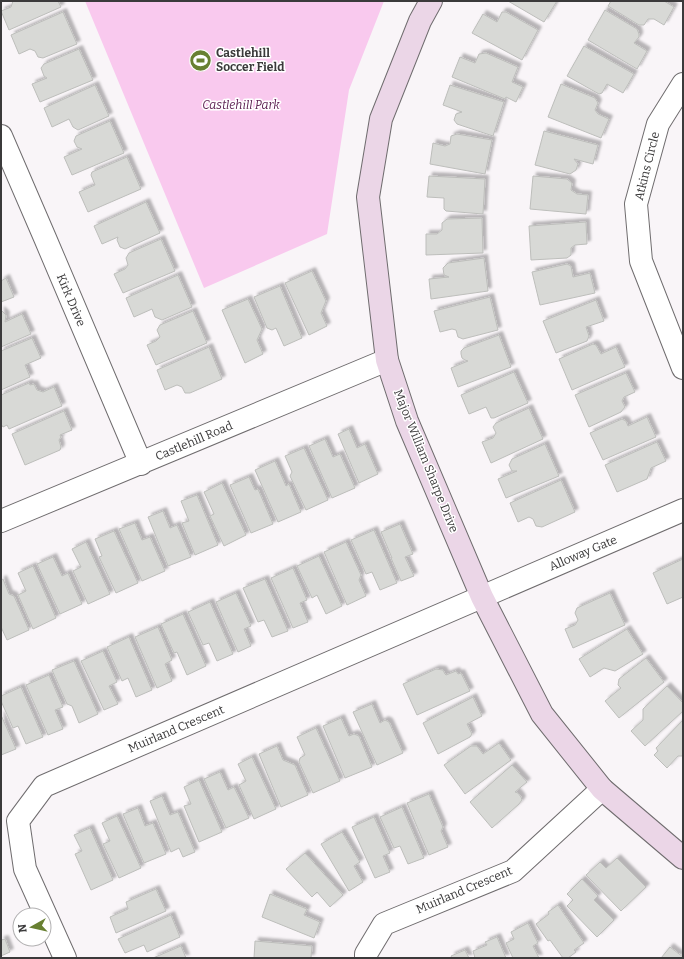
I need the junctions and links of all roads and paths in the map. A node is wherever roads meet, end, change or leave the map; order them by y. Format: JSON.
{"nodes":[{"id":1,"x":431,"y":1,"type":"edge"},
{"id":2,"x":683,"y":84,"type":"edge"},
{"id":3,"x":1,"y":136,"type":"edge"},
{"id":4,"x":387,"y":360,"type":"junction"},
{"id":5,"x":683,"y":368,"type":"edge"},
{"id":6,"x":141,"y":464,"type":"junction"},
{"id":7,"x":683,"y":510,"type":"edge"},
{"id":8,"x":1,"y":521,"type":"edge"},
{"id":9,"x":482,"y":597,"type":"junction"},
{"id":10,"x":602,"y":789,"type":"junction"},
{"id":11,"x":683,"y":858,"type":"edge"},
{"id":12,"x":65,"y":958,"type":"edge"},
{"id":13,"x":366,"y":958,"type":"edge"}],
"edges":[{"from":1,"to":4,"type":"street","name":"Major William Sharpe Drive"},
{"from":2,"to":5,"type":"street","name":"Atkins Circle"},
{"from":3,"to":6,"type":"street","name":"Kirk Drive"},
{"from":4,"to":6,"type":"street","name":"Castlehill Road"},
{"from":4,"to":9,"type":"street","name":"Major William Sharpe Drive"},
{"from":6,"to":8,"type":"street","name":"Castlehill Road"},
{"from":7,"to":9,"type":"street","name":"Alloway Gate"},
{"from":9,"to":10,"type":"street","name":"Major William Sharpe Drive"},
{"from":9,"to":12,"type":"street","name":"Muirland Crescent"},
{"from":10,"to":11,"type":"street","name":"Major William Sharpe Drive"},
{"from":10,"to":13,"type":"street","name":"Muirland Crescent"}]}
